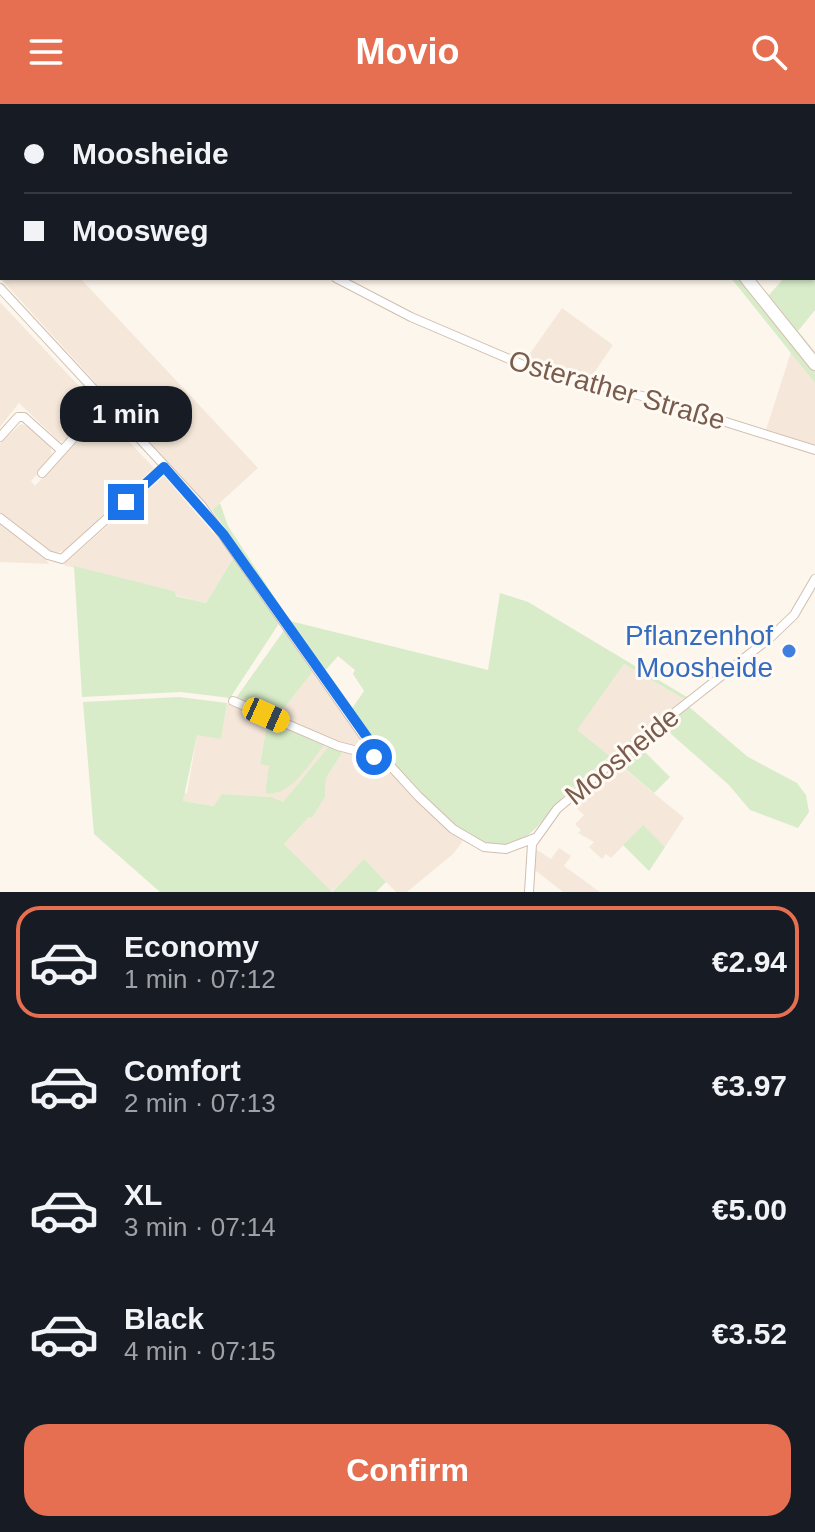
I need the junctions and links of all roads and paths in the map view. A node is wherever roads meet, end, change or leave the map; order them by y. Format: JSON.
{"nodes":[{"id":1,"x":340,"y":280,"type":"edge"},
{"id":2,"x":748,"y":280,"type":"edge"},
{"id":3,"x":0,"y":289,"type":"edge"},
{"id":4,"x":815,"y":364,"type":"edge"},
{"id":5,"x":104,"y":404,"type":"junction"},
{"id":6,"x":0,"y":437,"type":"edge"},
{"id":7,"x":815,"y":450,"type":"edge"},
{"id":8,"x":62,"y":451,"type":"junction"},
{"id":9,"x":164,"y":467,"type":"junction"},
{"id":10,"x":42,"y":473,"type":"dead end"},
{"id":11,"x":0,"y":518,"type":"edge"},
{"id":12,"x":815,"y":579,"type":"edge"},
{"id":13,"x":233,"y":701,"type":"dead end"},
{"id":14,"x":381,"y":757,"type":"junction"},
{"id":15,"x":535,"y":838,"type":"junction"},
{"id":16,"x":529,"y":892,"type":"edge"}],
"edges":[{"from":1,"to":7,"type":"street","name":"Osterather Straße"},
{"from":2,"to":4,"type":"main road"},
{"from":3,"to":5,"type":"street"},
{"from":5,"to":8,"type":"street"},
{"from":5,"to":9,"type":"street"},
{"from":6,"to":8,"type":"street"},
{"from":8,"to":10,"type":"street"},
{"from":9,"to":11,"type":"street"},
{"from":9,"to":14,"type":"street"},
{"from":12,"to":15,"type":"street","name":"Moosheide"},
{"from":13,"to":14,"type":"street"},
{"from":14,"to":15,"type":"street"},
{"from":15,"to":16,"type":"street"}]}
